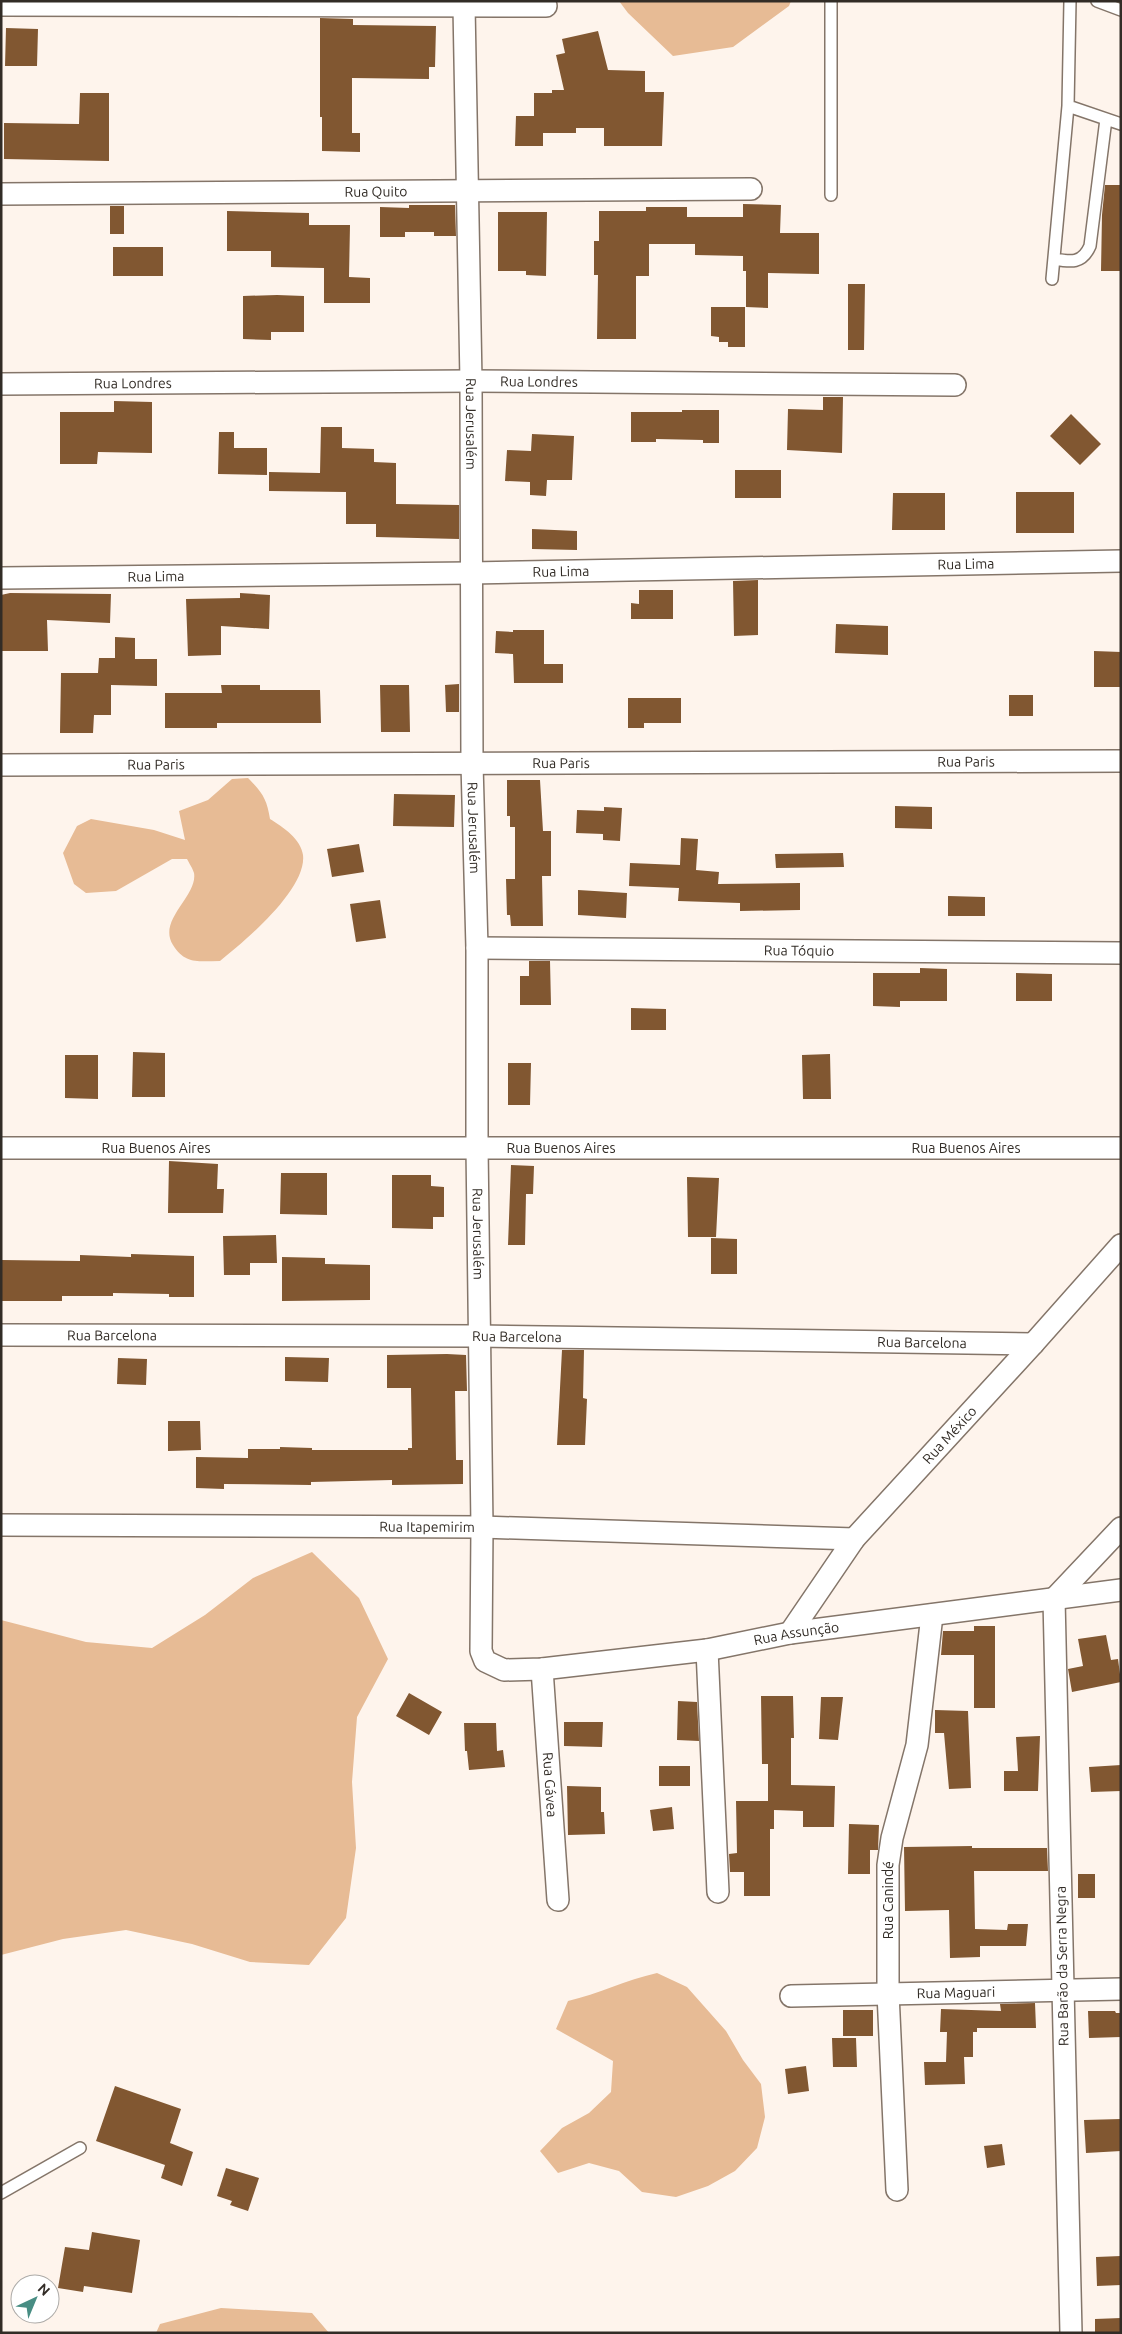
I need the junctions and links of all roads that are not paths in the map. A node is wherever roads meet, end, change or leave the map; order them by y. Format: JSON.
{"nodes":[{"id":1,"x":831,"y":1,"type":"edge"},
{"id":2,"x":1070,"y":1,"type":"edge"},
{"id":3,"x":1097,"y":1,"type":"edge"},
{"id":4,"x":1,"y":5,"type":"edge"},
{"id":5,"x":464,"y":6,"type":"junction"},
{"id":6,"x":546,"y":6,"type":"dead end"},
{"id":7,"x":1121,"y":10,"type":"edge"},
{"id":8,"x":1068,"y":106,"type":"junction"},
{"id":9,"x":1106,"y":119,"type":"junction"},
{"id":10,"x":1121,"y":124,"type":"edge"},
{"id":11,"x":751,"y":189,"type":"dead end"},
{"id":12,"x":469,"y":192,"type":"junction"},
{"id":13,"x":1,"y":194,"type":"edge"},
{"id":14,"x":831,"y":195,"type":"dead end"},
{"id":15,"x":1054,"y":259,"type":"junction"},
{"id":16,"x":1052,"y":279,"type":"dead end"},
{"id":17,"x":471,"y":381,"type":"junction"},
{"id":18,"x":1,"y":384,"type":"edge"},
{"id":19,"x":955,"y":385,"type":"dead end"},
{"id":20,"x":1121,"y":560,"type":"edge"},
{"id":21,"x":471,"y":573,"type":"junction"},
{"id":22,"x":1,"y":578,"type":"edge"},
{"id":23,"x":1121,"y":761,"type":"edge"},
{"id":24,"x":472,"y":764,"type":"junction"},
{"id":25,"x":1,"y":765,"type":"edge"},
{"id":26,"x":477,"y":948,"type":"junction"},
{"id":27,"x":1121,"y":953,"type":"edge"},
{"id":28,"x":477,"y":1146,"type":"junction"},
{"id":29,"x":1,"y":1148,"type":"edge"},
{"id":30,"x":1121,"y":1148,"type":"edge"},
{"id":31,"x":1121,"y":1245,"type":"edge"},
{"id":32,"x":1,"y":1335,"type":"edge"},
{"id":33,"x":479,"y":1336,"type":"junction"},
{"id":34,"x":1033,"y":1344,"type":"junction"},
{"id":35,"x":1,"y":1525,"type":"edge"},
{"id":36,"x":482,"y":1527,"type":"junction"},
{"id":37,"x":1121,"y":1528,"type":"edge"},
{"id":38,"x":854,"y":1539,"type":"junction"},
{"id":39,"x":1121,"y":1590,"type":"edge"},
{"id":40,"x":1054,"y":1600,"type":"junction"},
{"id":41,"x":932,"y":1615,"type":"junction"},
{"id":42,"x":790,"y":1633,"type":"junction"},
{"id":43,"x":707,"y":1650,"type":"junction"},
{"id":44,"x":481,"y":1651,"type":"joint"},
{"id":45,"x":542,"y":1669,"type":"junction"},
{"id":46,"x":718,"y":1892,"type":"dead end"},
{"id":47,"x":558,"y":1900,"type":"dead end"},
{"id":48,"x":1062,"y":1989,"type":"junction"},
{"id":49,"x":1121,"y":1989,"type":"edge"},
{"id":50,"x":888,"y":1993,"type":"junction"},
{"id":51,"x":791,"y":1996,"type":"dead end"},
{"id":52,"x":80,"y":2148,"type":"dead end"},
{"id":53,"x":897,"y":2190,"type":"dead end"},
{"id":54,"x":1,"y":2193,"type":"edge"},
{"id":55,"x":1071,"y":2333,"type":"edge"}],
"edges":[{"from":1,"to":14,"type":"lane"},
{"from":2,"to":8,"type":"lane"},
{"from":3,"to":7,"type":"lane"},
{"from":4,"to":5,"type":"street"},
{"from":5,"to":6,"type":"street"},
{"from":5,"to":12,"type":"street","name":"Rua Jerusalém"},
{"from":8,"to":9,"type":"lane"},
{"from":8,"to":15,"type":"lane"},
{"from":9,"to":10,"type":"lane"},
{"from":9,"to":15,"type":"lane"},
{"from":11,"to":12,"type":"street","name":"Rua Quito"},
{"from":12,"to":13,"type":"street","name":"Rua Quito"},
{"from":12,"to":17,"type":"street","name":"Rua Jerusalém"},
{"from":15,"to":16,"type":"lane"},
{"from":17,"to":18,"type":"street","name":"Rua Londres"},
{"from":17,"to":19,"type":"street","name":"Rua Londres"},
{"from":17,"to":21,"type":"street","name":"Rua Jerusalém"},
{"from":20,"to":21,"type":"street","name":"Rua Lima"},
{"from":21,"to":22,"type":"street","name":"Rua Lima"},
{"from":21,"to":24,"type":"street","name":"Rua Jerusalém"},
{"from":23,"to":24,"type":"street","name":"Rua Paris"},
{"from":24,"to":25,"type":"street","name":"Rua Paris"},
{"from":24,"to":26,"type":"street","name":"Rua Jerusalém"},
{"from":26,"to":27,"type":"street","name":"Rua Tóquio"},
{"from":26,"to":28,"type":"street","name":"Rua Jerusalém"},
{"from":28,"to":29,"type":"street","name":"Rua Buenos Aires"},
{"from":28,"to":30,"type":"street","name":"Rua Buenos Aires"},
{"from":28,"to":33,"type":"street","name":"Rua Jerusalém"},
{"from":31,"to":34,"type":"street","name":"Rua México"},
{"from":32,"to":33,"type":"street","name":"Rua Barcelona"},
{"from":33,"to":34,"type":"street","name":"Rua Barcelona"},
{"from":33,"to":36,"type":"street","name":"Rua Jerusalém"},
{"from":34,"to":38,"type":"street","name":"Rua México"},
{"from":35,"to":36,"type":"street","name":"Rua Itapemirim"},
{"from":36,"to":38,"type":"street","name":"Rua Itapemirim"},
{"from":36,"to":44,"type":"street","name":"Rua Jerusalém"},
{"from":37,"to":40,"type":"street"},
{"from":38,"to":42,"type":"street","name":"Rua México"},
{"from":39,"to":40,"type":"street","name":"Rua Assunção"},
{"from":40,"to":41,"type":"street","name":"Rua Assunção"},
{"from":40,"to":48,"type":"street","name":"Rua Barão da Serra Negra"},
{"from":41,"to":42,"type":"street","name":"Rua Assunção"},
{"from":41,"to":50,"type":"street","name":"Rua Canindé"},
{"from":42,"to":43,"type":"street","name":"Rua Assunção"},
{"from":43,"to":45,"type":"street","name":"Rua Assunção"},
{"from":43,"to":46,"type":"street"},
{"from":44,"to":45,"type":"street","name":"Rua Assunção"},
{"from":45,"to":47,"type":"street","name":"Rua Gávea"},
{"from":48,"to":49,"type":"street","name":"Rua Maguari"},
{"from":48,"to":50,"type":"street","name":"Rua Maguari"},
{"from":48,"to":55,"type":"street","name":"Rua Barão da Serra Negra"},
{"from":50,"to":51,"type":"street","name":"Rua Maguari"},
{"from":50,"to":53,"type":"street","name":"Rua Canindé"},
{"from":52,"to":54,"type":"lane"}]}
